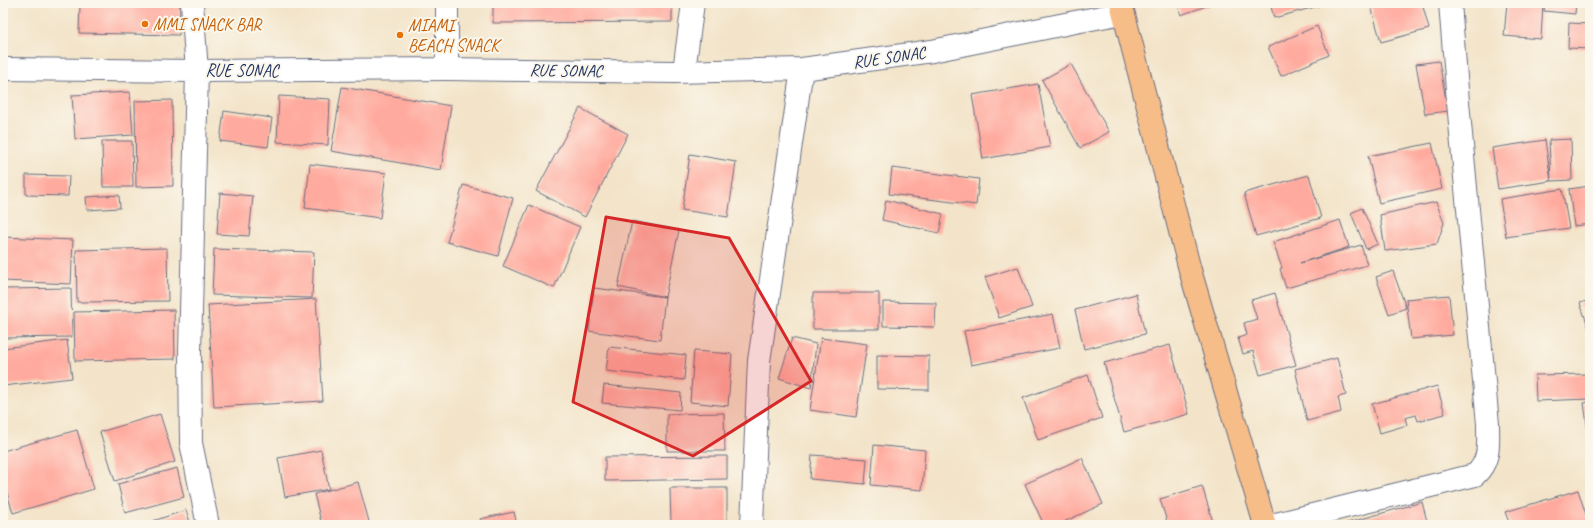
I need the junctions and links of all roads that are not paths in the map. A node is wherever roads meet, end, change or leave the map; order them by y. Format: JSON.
{"nodes":[{"id":1,"x":192,"y":3,"type":"edge"},
{"id":2,"x":446,"y":3,"type":"edge"},
{"id":3,"x":693,"y":3,"type":"edge"},
{"id":4,"x":1450,"y":3,"type":"edge"},
{"id":5,"x":1122,"y":8,"type":"edge"},
{"id":6,"x":447,"y":69,"type":"junction"},
{"id":7,"x":802,"y":69,"type":"junction"},
{"id":8,"x":3,"y":70,"type":"edge"},
{"id":9,"x":197,"y":71,"type":"junction"},
{"id":10,"x":684,"y":72,"type":"junction"},
{"id":11,"x":208,"y":525,"type":"edge"},
{"id":12,"x":752,"y":525,"type":"edge"},
{"id":13,"x":1265,"y":525,"type":"edge"},
{"id":14,"x":1272,"y":525,"type":"edge"}],
"edges":[{"from":1,"to":9,"type":"street"},
{"from":2,"to":6,"type":"street"},
{"from":3,"to":10,"type":"street"},
{"from":4,"to":14,"type":"street"},
{"from":5,"to":7,"type":"street","name":"RUE SONAC"},
{"from":5,"to":13,"type":"main road"},
{"from":6,"to":9,"type":"street","name":"RUE SONAC"},
{"from":6,"to":10,"type":"street","name":"RUE SONAC"},
{"from":7,"to":10,"type":"street","name":"RUE SONAC"},
{"from":7,"to":12,"type":"street"},
{"from":8,"to":9,"type":"street","name":"RUE SONAC"},
{"from":9,"to":11,"type":"street"}]}
